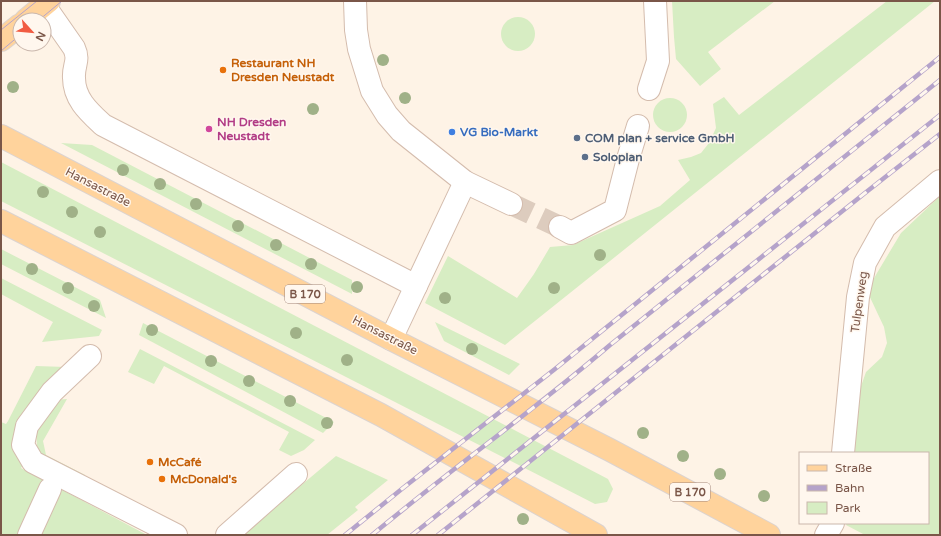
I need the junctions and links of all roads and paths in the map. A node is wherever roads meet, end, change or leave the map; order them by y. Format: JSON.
{"nodes":[{"id":1,"x":355,"y":1,"type":"edge"},
{"id":2,"x":655,"y":1,"type":"edge"},
{"id":3,"x":46,"y":3,"type":"edge"},
{"id":4,"x":35,"y":12,"type":"edge"},
{"id":5,"x":12,"y":31,"type":"edge"},
{"id":6,"x":1,"y":40,"type":"edge"},
{"id":7,"x":649,"y":89,"type":"dead end"},
{"id":8,"x":638,"y":126,"type":"dead end"},
{"id":9,"x":1,"y":136,"type":"edge"},
{"id":10,"x":940,"y":181,"type":"edge"},
{"id":11,"x":465,"y":182,"type":"junction"},
{"id":12,"x":511,"y":204,"type":"tunnel mouth"},
{"id":13,"x":1,"y":220,"type":"edge"},
{"id":14,"x":560,"y":227,"type":"tunnel mouth"},
{"id":15,"x":416,"y":286,"type":"junction"},
{"id":16,"x":391,"y":339,"type":"junction"},
{"id":17,"x":90,"y":356,"type":"dead end"},
{"id":18,"x":843,"y":452,"type":"edge"},
{"id":19,"x":296,"y":474,"type":"dead end"},
{"id":20,"x":50,"y":489,"type":"dead end"},
{"id":21,"x":832,"y":524,"type":"edge"},
{"id":22,"x":29,"y":535,"type":"edge"},
{"id":23,"x":176,"y":535,"type":"edge"},
{"id":24,"x":227,"y":535,"type":"edge"},
{"id":25,"x":596,"y":535,"type":"edge"},
{"id":26,"x":770,"y":535,"type":"edge"},
{"id":27,"x":826,"y":535,"type":"edge"}],
"edges":[{"from":1,"to":11,"type":"lane"},
{"from":2,"to":7,"type":"lane"},
{"from":3,"to":4,"type":"main road"},
{"from":3,"to":15,"type":"lane"},
{"from":5,"to":6,"type":"main road"},
{"from":8,"to":14,"type":"lane"},
{"from":9,"to":16,"type":"main road","name":"Hansastraße","number":"B 170"},
{"from":10,"to":18,"type":"lane","name":"Tulpenweg"},
{"from":11,"to":12,"type":"lane"},
{"from":11,"to":15,"type":"lane"},
{"from":13,"to":25,"type":"main road"},
{"from":15,"to":16,"type":"lane"},
{"from":16,"to":26,"type":"main road","name":"Hansastraße","number":"B 170"},
{"from":17,"to":23,"type":"lane"},
{"from":19,"to":24,"type":"lane"},
{"from":20,"to":22,"type":"lane"},
{"from":21,"to":27,"type":"lane"}]}
